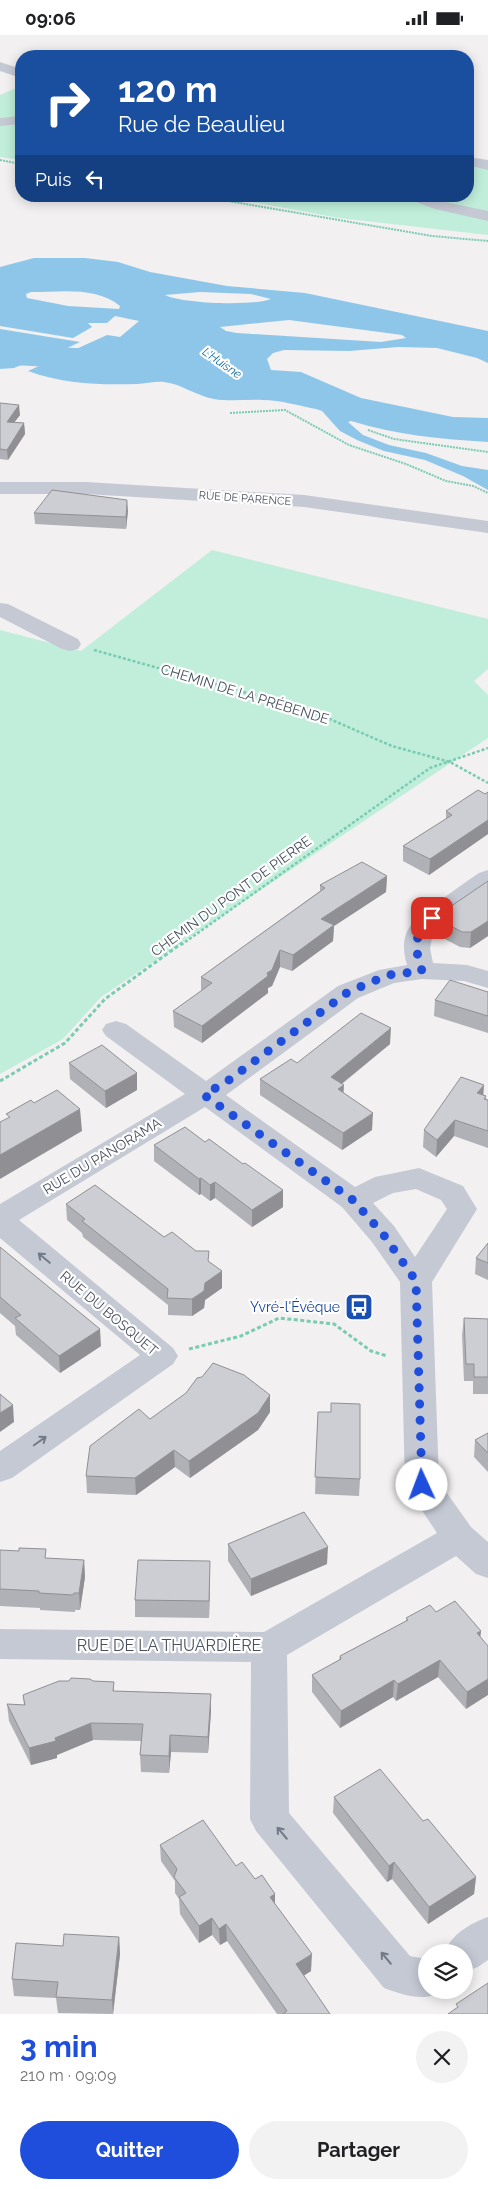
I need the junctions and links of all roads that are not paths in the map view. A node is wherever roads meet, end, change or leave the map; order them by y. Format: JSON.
{"nodes":[{"id":1,"x":0,"y":66,"type":"edge"},
{"id":2,"x":15,"y":72,"type":"edge"},
{"id":3,"x":15,"y":121,"type":"edge"},
{"id":4,"x":0,"y":122,"type":"edge"},
{"id":5,"x":474,"y":162,"type":"edge"},
{"id":6,"x":488,"y":165,"type":"edge"},
{"id":7,"x":430,"y":202,"type":"edge"},
{"id":8,"x":447,"y":222,"type":"dead end"},
{"id":9,"x":485,"y":225,"type":"edge"},
{"id":10,"x":0,"y":488,"type":"edge"},
{"id":11,"x":488,"y":527,"type":"edge"},
{"id":12,"x":0,"y":609,"type":"edge"},
{"id":13,"x":70,"y":644,"type":"road end"},
{"id":14,"x":488,"y":878,"type":"edge"},
{"id":15,"x":422,"y":971,"type":"junction"},
{"id":16,"x":488,"y":980,"type":"edge"},
{"id":17,"x":116,"y":1030,"type":"dead end"},
{"id":18,"x":204,"y":1095,"type":"junction"},
{"id":19,"x":353,"y":1200,"type":"junction"},
{"id":20,"x":0,"y":1220,"type":"edge"},
{"id":21,"x":416,"y":1281,"type":"junction"},
{"id":22,"x":0,"y":1469,"type":"edge"},
{"id":23,"x":459,"y":1537,"type":"junction"},
{"id":24,"x":488,"y":1564,"type":"edge"},
{"id":25,"x":0,"y":1644,"type":"edge"},
{"id":26,"x":269,"y":1647,"type":"junction"},
{"id":27,"x":488,"y":1936,"type":"edge"},
{"id":28,"x":473,"y":1947,"type":"edge"},
{"id":29,"x":418,"y":1977,"type":"edge"}],
"edges":[{"from":1,"to":2,"type":"street"},
{"from":3,"to":4,"type":"street"},
{"from":5,"to":6,"type":"street"},
{"from":7,"to":9,"type":"street"},
{"from":8,"to":9,"type":"street"},
{"from":10,"to":11,"type":"street","name":"RUE DE PARENCE"},
{"from":12,"to":13,"type":"street"},
{"from":14,"to":15,"type":"street"},
{"from":15,"to":16,"type":"street","name":"RUE DU PANORAMA"},
{"from":15,"to":18,"type":"street","name":"RUE DU PANORAMA"},
{"from":17,"to":18,"type":"street"},
{"from":18,"to":19,"type":"street"},
{"from":18,"to":20,"type":"street","name":"RUE DU PANORAMA"},
{"from":19,"to":21,"type":"street"},
{"from":19,"to":21,"type":"street"},
{"from":22,"to":20,"type":"street","name":"RUE DU BOSQUET","one_way":true},
{"from":21,"to":23,"type":"street"},
{"from":23,"to":24,"type":"street"},
{"from":23,"to":26,"type":"street","name":"RUE DE LA THUARDIÈRE"},
{"from":25,"to":26,"type":"street","name":"RUE DE LA THUARDIÈRE"},
{"from":29,"to":26,"type":"street","one_way":true},
{"from":27,"to":28,"type":"street"}]}
